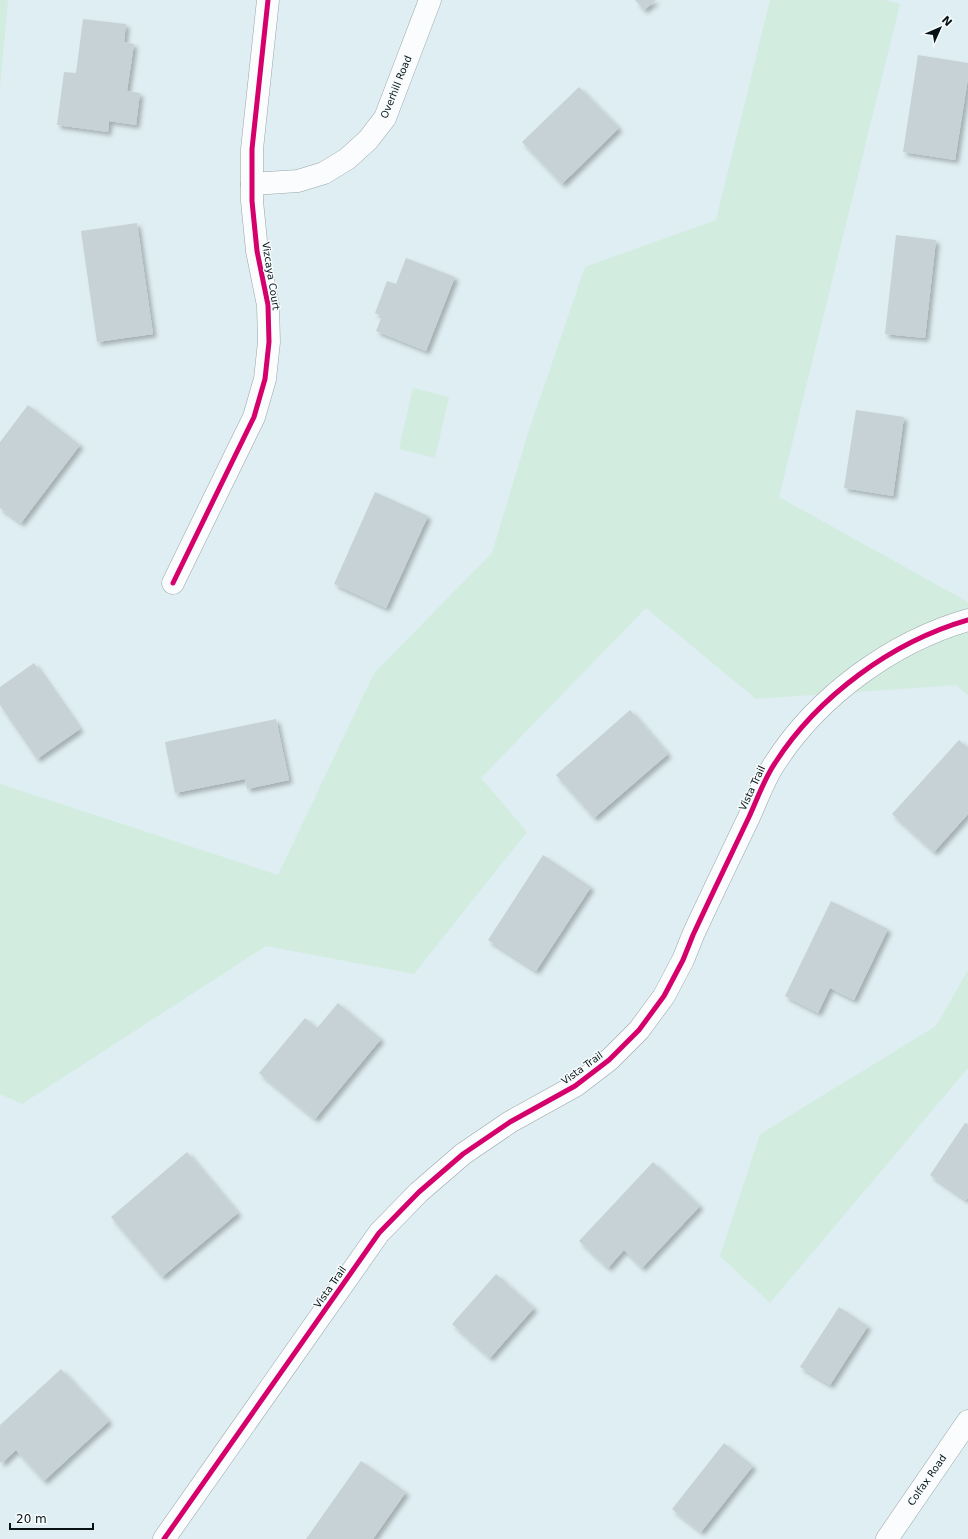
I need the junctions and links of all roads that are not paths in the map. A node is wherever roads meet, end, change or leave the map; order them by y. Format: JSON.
{"nodes":[{"id":1,"x":268,"y":0,"type":"edge"},
{"id":2,"x":430,"y":0,"type":"edge"},
{"id":3,"x":252,"y":184,"type":"junction"},
{"id":4,"x":173,"y":583,"type":"dead end"},
{"id":5,"x":968,"y":620,"type":"edge"},
{"id":6,"x":968,"y":1422,"type":"edge"},
{"id":7,"x":164,"y":1539,"type":"edge"},
{"id":8,"x":887,"y":1539,"type":"edge"}],
"edges":[{"from":1,"to":3,"type":"street","name":"Vizcaya Court"},
{"from":2,"to":3,"type":"street","name":"Overhill Road"},
{"from":3,"to":4,"type":"street","name":"Vizcaya Court"},
{"from":5,"to":7,"type":"street","name":"Vista Trail"},
{"from":6,"to":8,"type":"street","name":"Colfax Road"}]}
